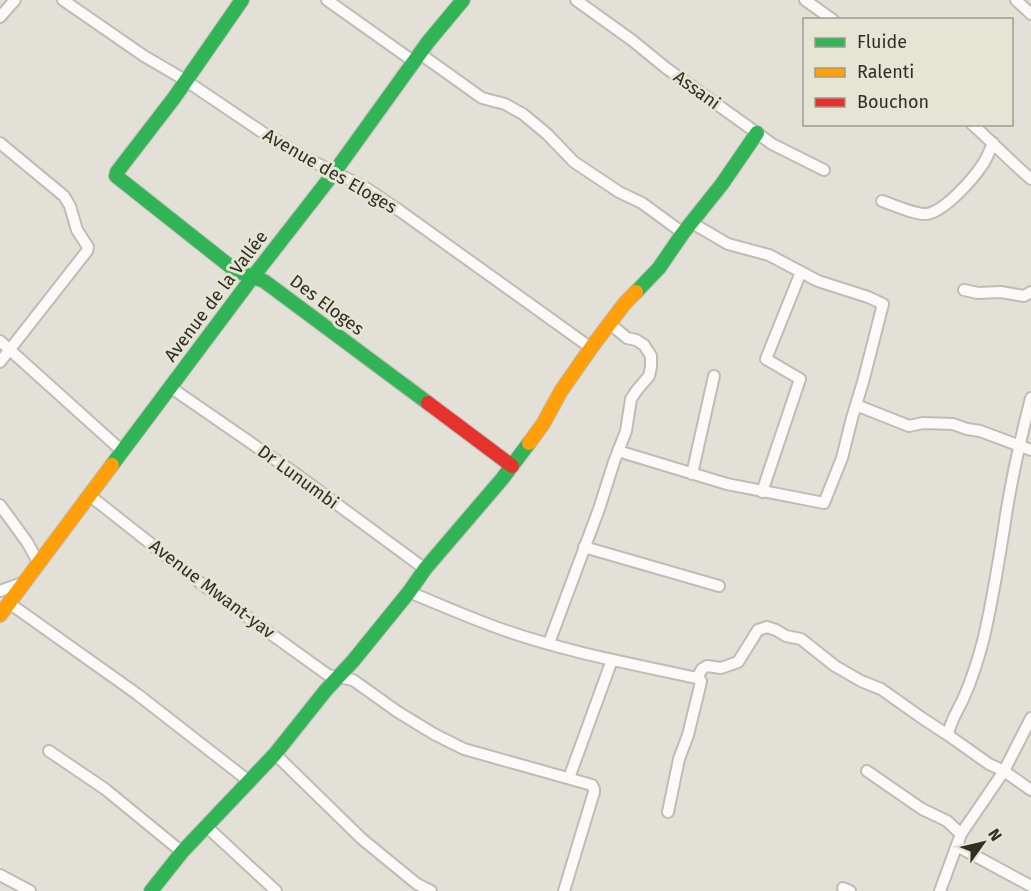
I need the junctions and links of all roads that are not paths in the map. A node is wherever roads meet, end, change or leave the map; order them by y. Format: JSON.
{"nodes":[{"id":1,"x":15,"y":0,"type":"edge"},
{"id":2,"x":63,"y":0,"type":"edge"},
{"id":3,"x":242,"y":0,"type":"edge"},
{"id":4,"x":327,"y":0,"type":"edge"},
{"id":5,"x":463,"y":0,"type":"edge"},
{"id":6,"x":576,"y":0,"type":"edge"},
{"id":7,"x":805,"y":0,"type":"edge"},
{"id":8,"x":1016,"y":0,"type":"edge"},
{"id":9,"x":1031,"y":14,"type":"edge"},
{"id":10,"x":0,"y":17,"type":"edge"},
{"id":11,"x":830,"y":18,"type":"edge"},
{"id":12,"x":416,"y":57,"type":"junction"},
{"id":13,"x":185,"y":80,"type":"junction"},
{"id":14,"x":974,"y":126,"type":"edge"},
{"id":15,"x":757,"y":133,"type":"junction"},
{"id":16,"x":993,"y":143,"type":"junction"},
{"id":17,"x":0,"y":144,"type":"edge"},
{"id":18,"x":824,"y":170,"type":"dead end"},
{"id":19,"x":335,"y":172,"type":"junction"},
{"id":20,"x":1031,"y":179,"type":"edge"},
{"id":21,"x":882,"y":201,"type":"dead end"},
{"id":22,"x":688,"y":228,"type":"junction"},
{"id":23,"x":801,"y":272,"type":"junction"},
{"id":24,"x":253,"y":277,"type":"junction"},
{"id":25,"x":964,"y":290,"type":"dead end"},
{"id":26,"x":1031,"y":292,"type":"edge"},
{"id":27,"x":610,"y":324,"type":"junction"},
{"id":28,"x":0,"y":341,"type":"edge"},
{"id":29,"x":591,"y":348,"type":"junction"},
{"id":30,"x":9,"y":351,"type":"junction"},
{"id":31,"x":0,"y":362,"type":"edge"},
{"id":32,"x":714,"y":376,"type":"dead end"},
{"id":33,"x":170,"y":387,"type":"junction"},
{"id":34,"x":1031,"y":398,"type":"edge"},
{"id":35,"x":856,"y":405,"type":"junction"},
{"id":36,"x":1020,"y":447,"type":"junction"},
{"id":37,"x":121,"y":450,"type":"junction"},
{"id":38,"x":1031,"y":450,"type":"edge"},
{"id":39,"x":618,"y":451,"type":"junction"},
{"id":40,"x":512,"y":466,"type":"junction"},
{"id":41,"x":692,"y":474,"type":"junction"},
{"id":42,"x":762,"y":492,"type":"junction"},
{"id":43,"x":89,"y":495,"type":"junction"},
{"id":44,"x":0,"y":505,"type":"edge"},
{"id":45,"x":584,"y":547,"type":"junction"},
{"id":46,"x":38,"y":561,"type":"junction"},
{"id":47,"x":425,"y":569,"type":"junction"},
{"id":48,"x":22,"y":583,"type":"junction"},
{"id":49,"x":719,"y":586,"type":"dead end"},
{"id":50,"x":0,"y":591,"type":"edge"},
{"id":51,"x":410,"y":592,"type":"junction"},
{"id":52,"x":9,"y":603,"type":"junction"},
{"id":53,"x":0,"y":615,"type":"edge"},
{"id":54,"x":549,"y":643,"type":"junction"},
{"id":55,"x":612,"y":660,"type":"junction"},
{"id":56,"x":338,"y":676,"type":"junction"},
{"id":57,"x":697,"y":678,"type":"junction"},
{"id":58,"x":1031,"y":718,"type":"edge"},
{"id":59,"x":948,"y":735,"type":"junction"},
{"id":60,"x":49,"y":751,"type":"dead end"},
{"id":61,"x":275,"y":754,"type":"junction"},
{"id":62,"x":867,"y":771,"type":"dead end"},
{"id":63,"x":1004,"y":771,"type":"junction"},
{"id":64,"x":569,"y":778,"type":"junction"},
{"id":65,"x":250,"y":782,"type":"junction"},
{"id":66,"x":1031,"y":790,"type":"edge"},
{"id":67,"x":668,"y":812,"type":"dead end"},
{"id":68,"x":207,"y":827,"type":"junction"},
{"id":69,"x":961,"y":834,"type":"junction"},
{"id":70,"x":957,"y":846,"type":"junction"},
{"id":71,"x":182,"y":852,"type":"junction"},
{"id":72,"x":0,"y":875,"type":"edge"},
{"id":73,"x":1031,"y":886,"type":"edge"},
{"id":74,"x":415,"y":887,"type":"edge"},
{"id":75,"x":30,"y":891,"type":"edge"},
{"id":76,"x":151,"y":891,"type":"edge"},
{"id":77,"x":276,"y":891,"type":"edge"},
{"id":78,"x":431,"y":891,"type":"edge"},
{"id":79,"x":564,"y":891,"type":"edge"},
{"id":80,"x":940,"y":891,"type":"edge"}],
"edges":[{"from":1,"to":10,"type":"street"},
{"from":2,"to":13,"type":"street","name":"Avenue des Eloges"},
{"from":3,"to":13,"type":"street"},
{"from":4,"to":12,"type":"street"},
{"from":5,"to":12,"type":"street","name":"Avenue de la Vallée"},
{"from":6,"to":15,"type":"street","name":"Assani"},
{"from":7,"to":11,"type":"street"},
{"from":8,"to":9,"type":"street"},
{"from":12,"to":19,"type":"street","name":"Avenue de la Vallée"},
{"from":12,"to":22,"type":"street"},
{"from":13,"to":19,"type":"street","name":"Avenue des Eloges"},
{"from":13,"to":24,"type":"street","name":"Des Eloges"},
{"from":14,"to":16,"type":"street"},
{"from":15,"to":18,"type":"street","name":"Assani"},
{"from":15,"to":22,"type":"street"},
{"from":16,"to":20,"type":"street"},
{"from":16,"to":21,"type":"street"},
{"from":17,"to":30,"type":"street"},
{"from":19,"to":24,"type":"street","name":"Avenue de la Vallée"},
{"from":19,"to":29,"type":"street","name":"Avenue des Eloges"},
{"from":22,"to":23,"type":"street"},
{"from":22,"to":27,"type":"street"},
{"from":23,"to":35,"type":"street"},
{"from":23,"to":42,"type":"street"},
{"from":24,"to":33,"type":"street","name":"Avenue de la Vallée"},
{"from":24,"to":40,"type":"street","name":"Des Eloges"},
{"from":25,"to":26,"type":"street"},
{"from":27,"to":29,"type":"street"},
{"from":27,"to":39,"type":"street"},
{"from":28,"to":30,"type":"street"},
{"from":29,"to":40,"type":"street"},
{"from":30,"to":31,"type":"street"},
{"from":30,"to":37,"type":"street"},
{"from":32,"to":41,"type":"street"},
{"from":33,"to":37,"type":"street","name":"Avenue de la Vallée"},
{"from":33,"to":47,"type":"street","name":"Dr Lunumbi"},
{"from":34,"to":36,"type":"street"},
{"from":35,"to":36,"type":"street"},
{"from":35,"to":42,"type":"street"},
{"from":36,"to":38,"type":"street"},
{"from":36,"to":59,"type":"street"},
{"from":37,"to":43,"type":"street","name":"Avenue de la Vallée"},
{"from":39,"to":41,"type":"street"},
{"from":39,"to":45,"type":"street"},
{"from":40,"to":47,"type":"street"},
{"from":41,"to":42,"type":"street"},
{"from":43,"to":46,"type":"street","name":"Avenue de la Vallée"},
{"from":43,"to":56,"type":"street","name":"Avenue Mwant-yav"},
{"from":44,"to":46,"type":"street"},
{"from":45,"to":49,"type":"street"},
{"from":45,"to":54,"type":"street"},
{"from":46,"to":48,"type":"street","name":"Avenue de la Vallée"},
{"from":47,"to":51,"type":"street"},
{"from":48,"to":50,"type":"street"},
{"from":48,"to":52,"type":"street","name":"Avenue de la Vallée"},
{"from":51,"to":54,"type":"street"},
{"from":51,"to":56,"type":"street"},
{"from":52,"to":53,"type":"street","name":"Avenue de la Vallée"},
{"from":52,"to":65,"type":"street"},
{"from":54,"to":55,"type":"street"},
{"from":55,"to":57,"type":"street"},
{"from":55,"to":64,"type":"street"},
{"from":56,"to":61,"type":"street"},
{"from":56,"to":64,"type":"street","name":"Avenue Mwant-yav"},
{"from":57,"to":59,"type":"street"},
{"from":57,"to":67,"type":"street"},
{"from":58,"to":63,"type":"street"},
{"from":59,"to":63,"type":"street"},
{"from":60,"to":71,"type":"street"},
{"from":61,"to":65,"type":"street"},
{"from":61,"to":74,"type":"street"},
{"from":62,"to":69,"type":"street"},
{"from":63,"to":66,"type":"street"},
{"from":63,"to":69,"type":"street"},
{"from":64,"to":79,"type":"street","name":"Avenue Mwant-yav"},
{"from":65,"to":68,"type":"street"},
{"from":68,"to":71,"type":"street"},
{"from":68,"to":77,"type":"street"},
{"from":69,"to":70,"type":"street"},
{"from":70,"to":73,"type":"street"},
{"from":70,"to":80,"type":"street"},
{"from":71,"to":76,"type":"street"},
{"from":72,"to":75,"type":"street"},
{"from":74,"to":78,"type":"street"}]}
